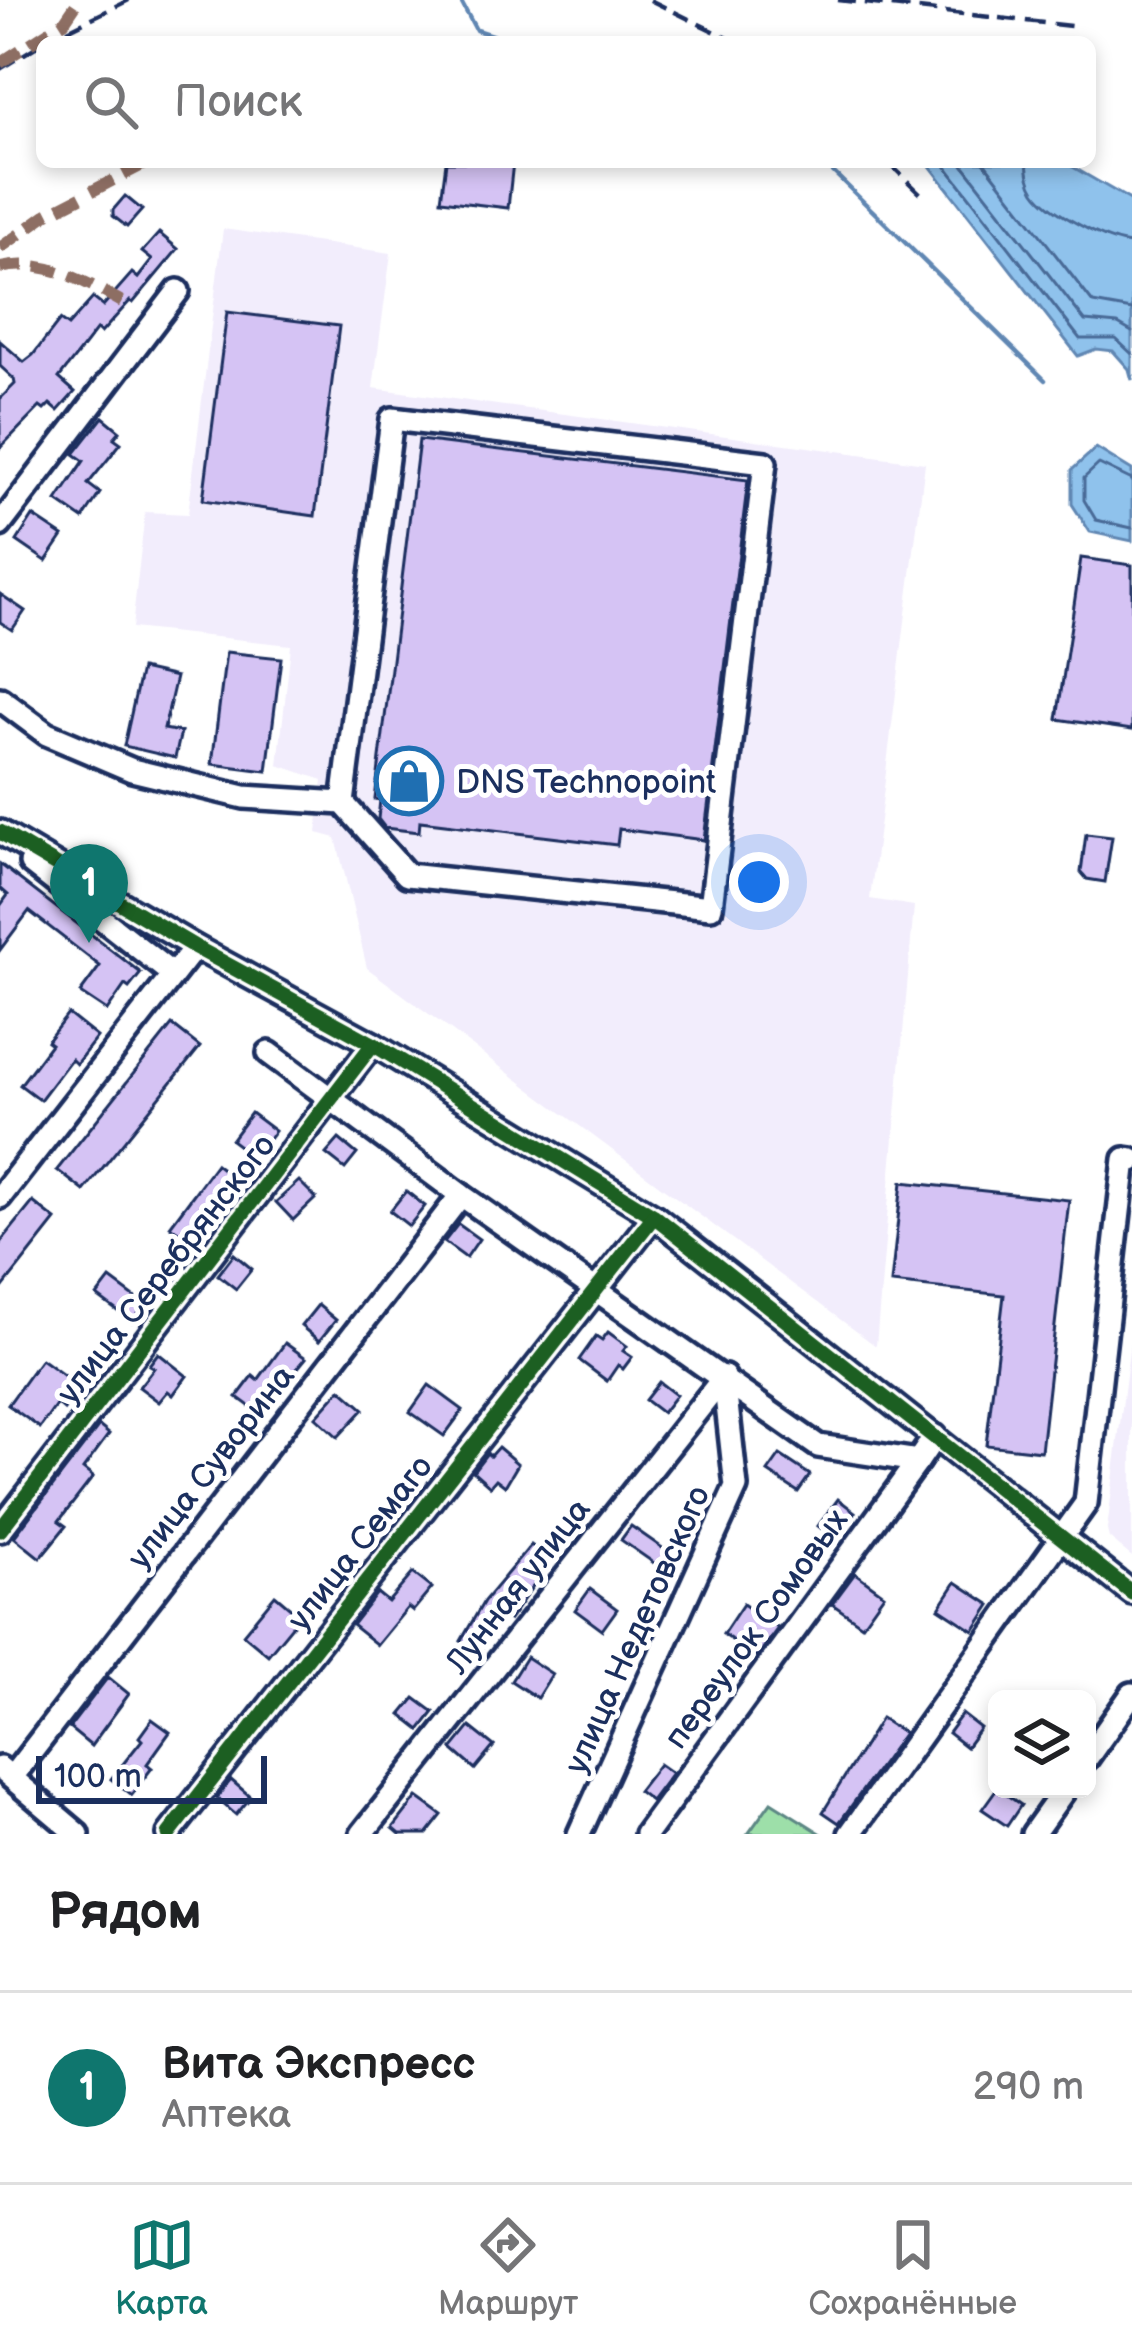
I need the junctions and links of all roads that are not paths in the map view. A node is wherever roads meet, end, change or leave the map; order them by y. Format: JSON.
{"nodes":[{"id":1,"x":178,"y":291,"type":"dead end"},
{"id":2,"x":0,"y":525,"type":"edge"},
{"id":3,"x":0,"y":699,"type":"edge"},
{"id":4,"x":343,"y":803,"type":"junction"},
{"id":5,"x":2,"y":839,"type":"edge"},
{"id":6,"x":23,"y":857,"type":"dead end"},
{"id":7,"x":195,"y":946,"type":"junction"},
{"id":8,"x":172,"y":974,"type":"junction"},
{"id":9,"x":373,"y":1044,"type":"junction"},
{"id":10,"x":269,"y":1053,"type":"dead end"},
{"id":11,"x":333,"y":1100,"type":"junction"},
{"id":12,"x":1132,"y":1160,"type":"edge"},
{"id":13,"x":461,"y":1195,"type":"junction"},
{"id":14,"x":0,"y":1197,"type":"edge"},
{"id":15,"x":654,"y":1216,"type":"junction"},
{"id":16,"x":597,"y":1288,"type":"junction"},
{"id":17,"x":1108,"y":1302,"type":"junction"},
{"id":18,"x":1132,"y":1305,"type":"edge"},
{"id":19,"x":724,"y":1377,"type":"junction"},
{"id":20,"x":935,"y":1436,"type":"junction"},
{"id":21,"x":918,"y":1461,"type":"junction"},
{"id":22,"x":0,"y":1530,"type":"edge"},
{"id":23,"x":1060,"y":1539,"type":"junction"},
{"id":24,"x":1132,"y":1593,"type":"edge"},
{"id":25,"x":1132,"y":1694,"type":"edge"},
{"id":26,"x":1096,"y":1745,"type":"edge"},
{"id":27,"x":6,"y":1773,"type":"edge"},
{"id":28,"x":1059,"y":1798,"type":"edge"},
{"id":29,"x":78,"y":1834,"type":"edge"},
{"id":30,"x":169,"y":1834,"type":"edge"},
{"id":31,"x":362,"y":1834,"type":"edge"},
{"id":32,"x":579,"y":1834,"type":"edge"},
{"id":33,"x":646,"y":1834,"type":"edge"},
{"id":34,"x":850,"y":1834,"type":"edge"},
{"id":35,"x":1034,"y":1834,"type":"edge"}],
"edges":[{"from":1,"to":2,"type":"street"},
{"from":3,"to":4,"type":"street"},
{"from":4,"to":4,"type":"street"},
{"from":5,"to":7,"type":"street"},
{"from":6,"to":8,"type":"street"},
{"from":7,"to":8,"type":"street"},
{"from":7,"to":9,"type":"street"},
{"from":8,"to":14,"type":"street"},
{"from":9,"to":11,"type":"street","name":"улица Серебрянского"},
{"from":9,"to":15,"type":"street"},
{"from":10,"to":11,"type":"street"},
{"from":11,"to":13,"type":"street"},
{"from":11,"to":22,"type":"street","name":"улица Серебрянского"},
{"from":12,"to":17,"type":"street"},
{"from":13,"to":16,"type":"street"},
{"from":13,"to":27,"type":"street","name":"улица Суворина"},
{"from":15,"to":16,"type":"street","name":"улица Семаго"},
{"from":15,"to":20,"type":"street"},
{"from":16,"to":19,"type":"street"},
{"from":16,"to":30,"type":"street","name":"улица Семаго"},
{"from":17,"to":18,"type":"street"},
{"from":17,"to":23,"type":"street"},
{"from":19,"to":21,"type":"street"},
{"from":19,"to":31,"type":"street","name":"Лунная улица"},
{"from":19,"to":32,"type":"street","name":"улица Недетовского"},
{"from":20,"to":21,"type":"street","name":"переулок Сомовых"},
{"from":20,"to":23,"type":"street"},
{"from":21,"to":33,"type":"street","name":"переулок Сомовых"},
{"from":23,"to":24,"type":"street"},
{"from":23,"to":34,"type":"street"},
{"from":25,"to":26,"type":"street"},
{"from":27,"to":29,"type":"street"},
{"from":28,"to":35,"type":"street"}]}
